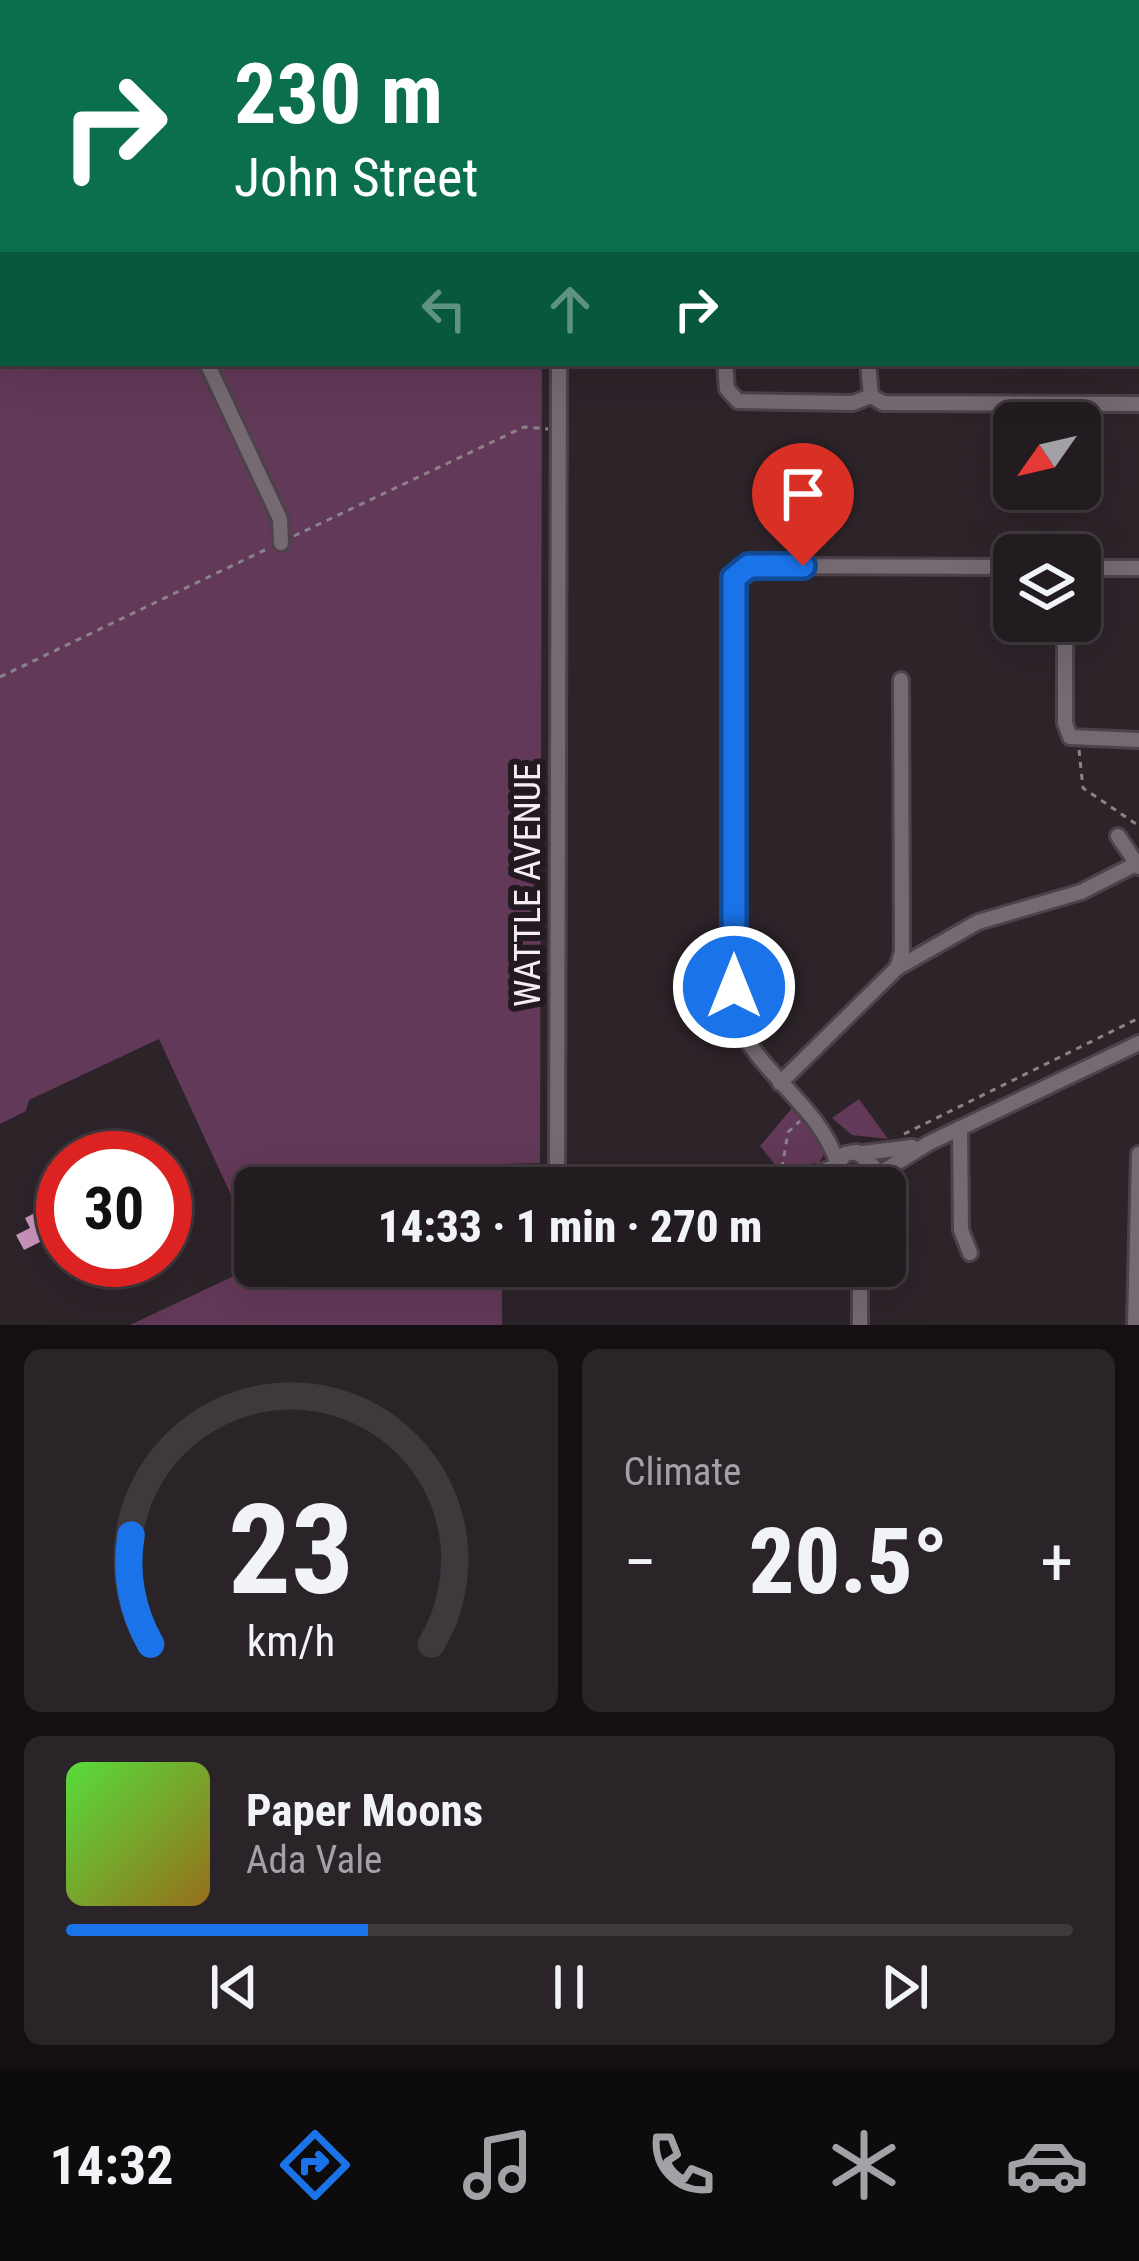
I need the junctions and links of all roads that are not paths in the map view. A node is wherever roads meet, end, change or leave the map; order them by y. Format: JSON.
{"nodes":[{"id":1,"x":208,"y":366,"type":"edge"},
{"id":2,"x":559,"y":366,"type":"edge"},
{"id":3,"x":725,"y":366,"type":"edge"},
{"id":4,"x":868,"y":366,"type":"edge"},
{"id":5,"x":872,"y":396,"type":"junction"},
{"id":6,"x":1139,"y":404,"type":"edge"},
{"id":7,"x":281,"y":542,"type":"dead end"},
{"id":8,"x":993,"y":567,"type":"edge"},
{"id":9,"x":1101,"y":568,"type":"edge"},
{"id":10,"x":1139,"y":568,"type":"edge"},
{"id":11,"x":1065,"y":642,"type":"edge"},
{"id":12,"x":901,"y":680,"type":"dead end"},
{"id":13,"x":1139,"y":740,"type":"edge"},
{"id":14,"x":1118,"y":836,"type":"dead end"},
{"id":15,"x":1137,"y":865,"type":"edge"},
{"id":16,"x":897,"y":968,"type":"junction"},
{"id":17,"x":1139,"y":1042,"type":"edge"},
{"id":18,"x":780,"y":1083,"type":"junction"},
{"id":19,"x":814,"y":1119,"type":"junction"},
{"id":20,"x":960,"y":1128,"type":"junction"},
{"id":21,"x":929,"y":1143,"type":"junction"},
{"id":22,"x":859,"y":1152,"type":"junction"},
{"id":23,"x":1139,"y":1154,"type":"edge"},
{"id":24,"x":836,"y":1164,"type":"junction"},
{"id":25,"x":557,"y":1167,"type":"edge"},
{"id":26,"x":829,"y":1167,"type":"edge"},
{"id":27,"x":837,"y":1167,"type":"edge"},
{"id":28,"x":870,"y":1167,"type":"edge"},
{"id":29,"x":894,"y":1167,"type":"edge"},
{"id":30,"x":970,"y":1253,"type":"dead end"},
{"id":31,"x":860,"y":1287,"type":"edge"},
{"id":32,"x":860,"y":1325,"type":"edge"},
{"id":33,"x":1135,"y":1325,"type":"edge"}],
"edges":[{"from":1,"to":7,"type":"street"},
{"from":2,"to":25,"type":"street","name":"WATTLE AVENUE"},
{"from":3,"to":5,"type":"street"},
{"from":4,"to":5,"type":"street"},
{"from":5,"to":6,"type":"street"},
{"from":8,"to":18,"type":"street"},
{"from":9,"to":10,"type":"street"},
{"from":11,"to":13,"type":"street"},
{"from":12,"to":16,"type":"street"},
{"from":14,"to":15,"type":"street"},
{"from":15,"to":16,"type":"street"},
{"from":16,"to":18,"type":"street"},
{"from":17,"to":20,"type":"street"},
{"from":18,"to":19,"type":"street"},
{"from":19,"to":22,"type":"street"},
{"from":19,"to":24,"type":"street"},
{"from":20,"to":21,"type":"street"},
{"from":20,"to":30,"type":"street"},
{"from":21,"to":22,"type":"street","name":"WATTLE AVENUE"},
{"from":21,"to":29,"type":"street"},
{"from":22,"to":24,"type":"street","name":"WATTLE AVENUE"},
{"from":22,"to":28,"type":"street"},
{"from":23,"to":33,"type":"street"},
{"from":24,"to":26,"type":"street","name":"WATTLE AVENUE"},
{"from":24,"to":27,"type":"street"},
{"from":31,"to":32,"type":"street"}]}
